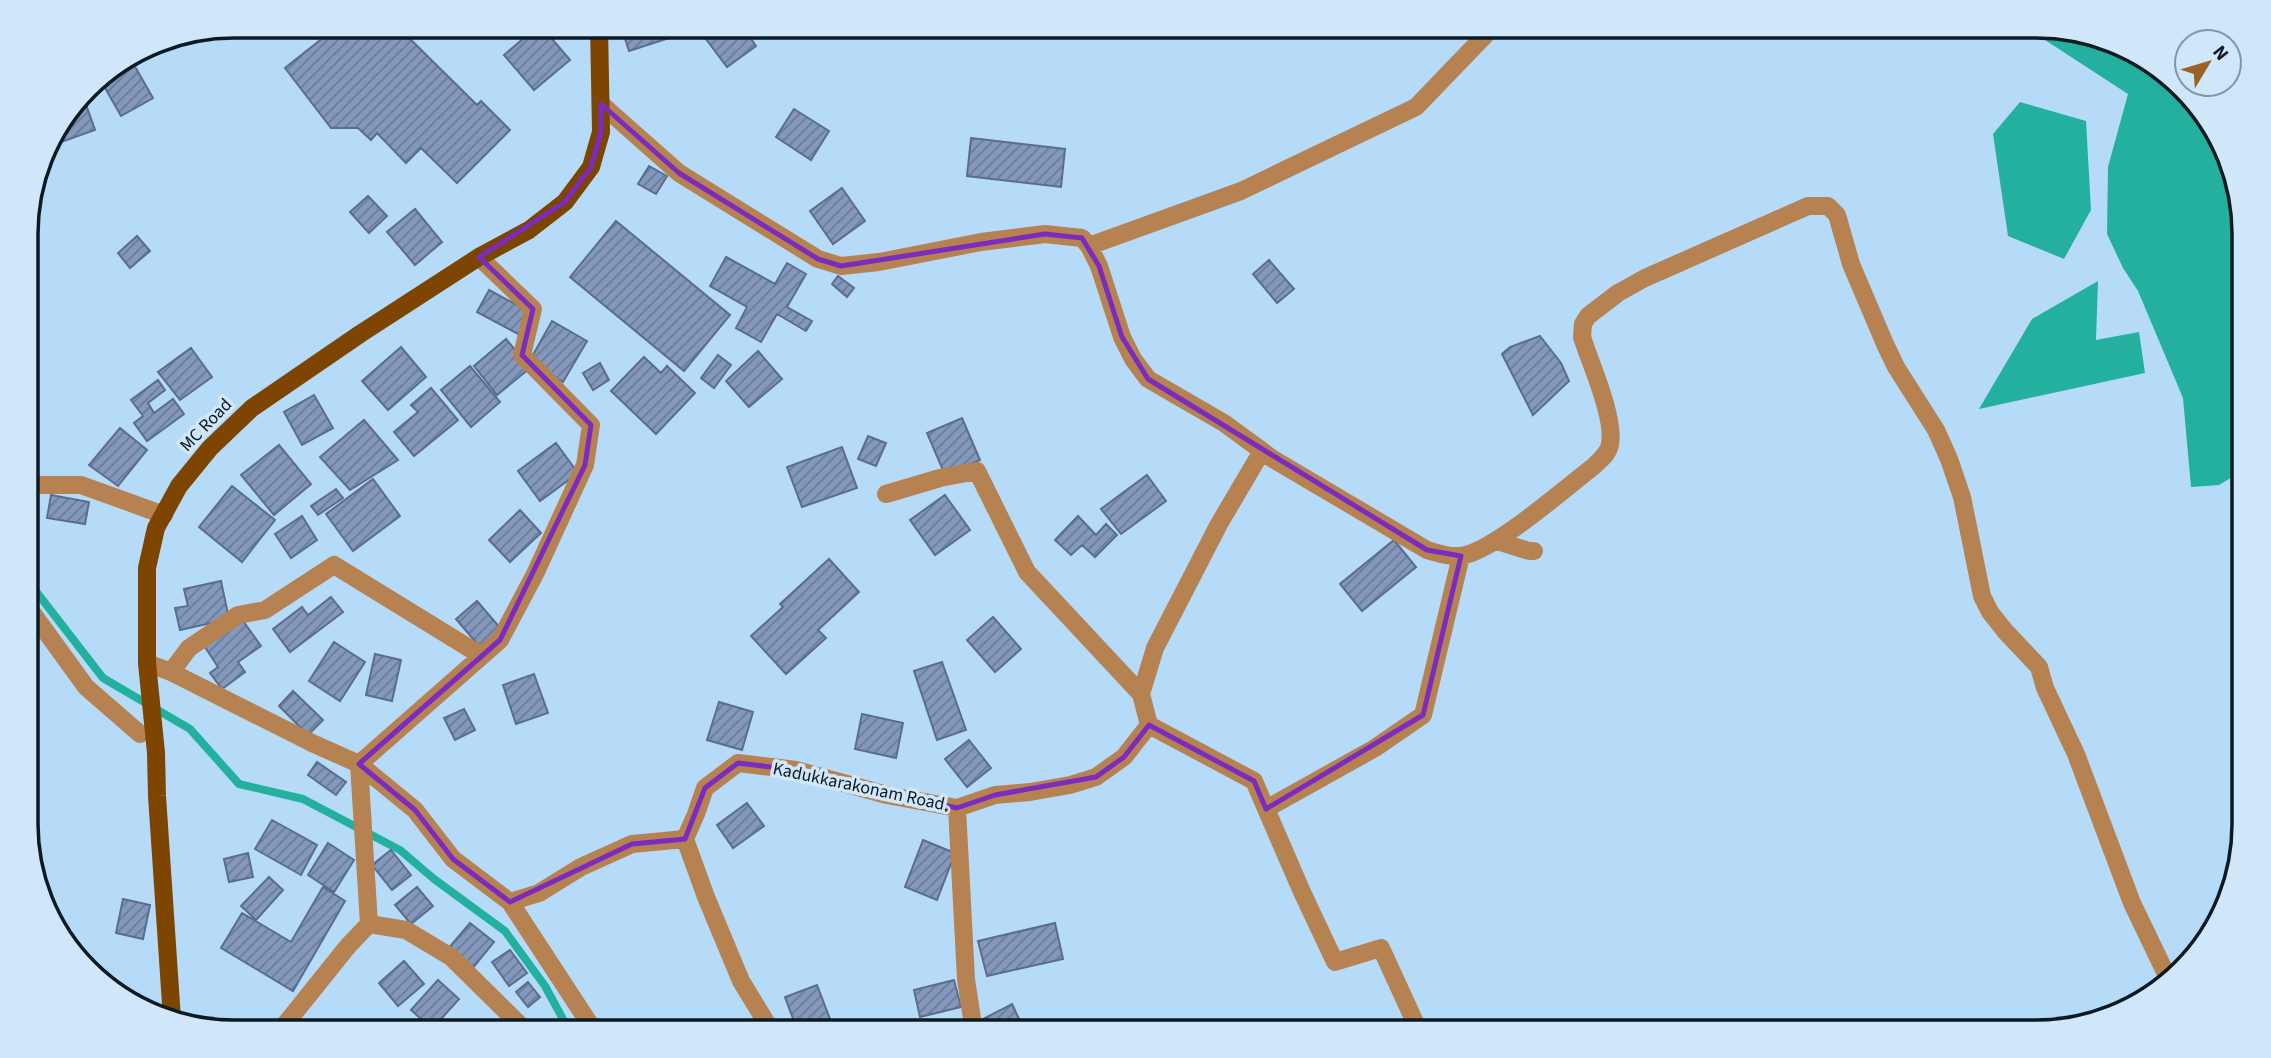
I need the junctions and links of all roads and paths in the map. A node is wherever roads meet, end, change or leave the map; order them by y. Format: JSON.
{"nodes":[{"id":1,"x":599,"y":38,"type":"edge"},
{"id":2,"x":1482,"y":38,"type":"edge"},
{"id":3,"x":601,"y":104,"type":"junction"},
{"id":4,"x":1089,"y":246,"type":"junction"},
{"id":5,"x":479,"y":257,"type":"junction"},
{"id":6,"x":1262,"y":451,"type":"junction"},
{"id":7,"x":39,"y":485,"type":"edge"},
{"id":8,"x":886,"y":494,"type":"dead end"},
{"id":9,"x":164,"y":514,"type":"junction"},
{"id":10,"x":1497,"y":541,"type":"junction"},
{"id":11,"x":1534,"y":551,"type":"dead end"},
{"id":12,"x":1461,"y":556,"type":"junction"},
{"id":13,"x":38,"y":621,"type":"edge"},
{"id":14,"x":482,"y":656,"type":"junction"},
{"id":15,"x":147,"y":663,"type":"junction"},
{"id":16,"x":172,"y":672,"type":"junction"},
{"id":17,"x":1141,"y":694,"type":"junction"},
{"id":18,"x":1149,"y":725,"type":"junction"},
{"id":19,"x":139,"y":734,"type":"dead end"},
{"id":20,"x":359,"y":764,"type":"junction"},
{"id":21,"x":957,"y":807,"type":"junction"},
{"id":22,"x":1266,"y":809,"type":"junction"},
{"id":23,"x":685,"y":839,"type":"junction"},
{"id":24,"x":510,"y":902,"type":"junction"},
{"id":25,"x":369,"y":924,"type":"junction"},
{"id":26,"x":2165,"y":972,"type":"edge"},
{"id":27,"x":171,"y":1009,"type":"edge"},
{"id":28,"x":1414,"y":1019,"type":"edge"},
{"id":29,"x":289,"y":1020,"type":"edge"},
{"id":30,"x":515,"y":1020,"type":"edge"},
{"id":31,"x":587,"y":1020,"type":"edge"},
{"id":32,"x":765,"y":1020,"type":"edge"},
{"id":33,"x":972,"y":1020,"type":"edge"}],
"edges":[{"from":1,"to":3,"type":"main road","name":"MC Road"},
{"from":2,"to":4,"type":"street"},
{"from":3,"to":4,"type":"street"},
{"from":3,"to":5,"type":"main road","name":"MC Road"},
{"from":4,"to":6,"type":"street"},
{"from":5,"to":9,"type":"main road","name":"MC Road"},
{"from":5,"to":14,"type":"street"},
{"from":6,"to":12,"type":"street"},
{"from":6,"to":17,"type":"street"},
{"from":7,"to":9,"type":"street"},
{"from":8,"to":17,"type":"street"},
{"from":9,"to":15,"type":"main road","name":"MC Road"},
{"from":10,"to":11,"type":"street"},
{"from":10,"to":12,"type":"street"},
{"from":10,"to":26,"type":"street"},
{"from":12,"to":22,"type":"street"},
{"from":13,"to":19,"type":"street"},
{"from":14,"to":16,"type":"street"},
{"from":14,"to":20,"type":"street"},
{"from":15,"to":16,"type":"street"},
{"from":15,"to":27,"type":"main road","name":"MC Road"},
{"from":16,"to":20,"type":"street"},
{"from":17,"to":18,"type":"street"},
{"from":18,"to":21,"type":"street","name":"Kadukkarakonam Road."},
{"from":18,"to":22,"type":"street"},
{"from":20,"to":24,"type":"street"},
{"from":20,"to":25,"type":"street"},
{"from":21,"to":23,"type":"street","name":"Kadukkarakonam Road."},
{"from":21,"to":33,"type":"street"},
{"from":22,"to":28,"type":"street"},
{"from":23,"to":24,"type":"street"},
{"from":23,"to":32,"type":"street"},
{"from":24,"to":31,"type":"street"},
{"from":25,"to":29,"type":"street"},
{"from":25,"to":30,"type":"street"}]}
